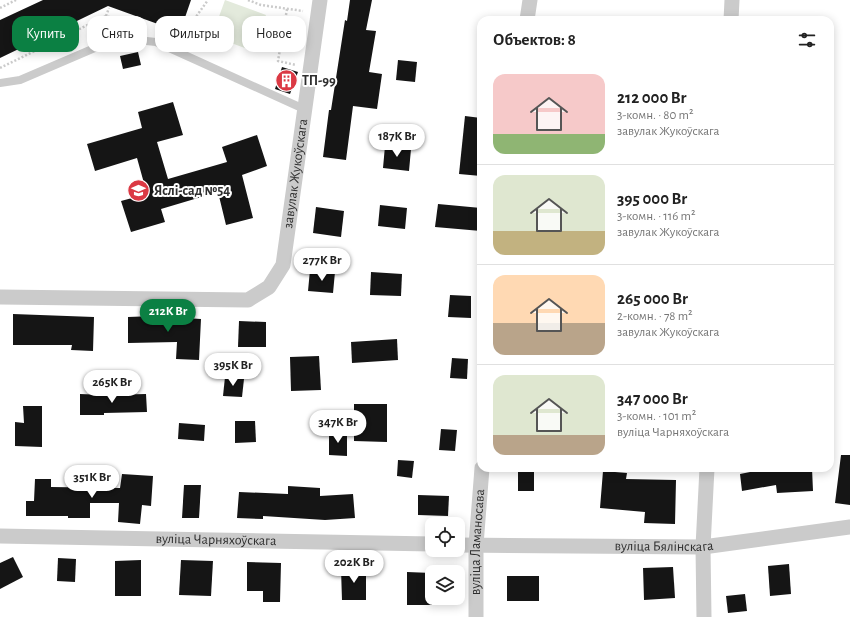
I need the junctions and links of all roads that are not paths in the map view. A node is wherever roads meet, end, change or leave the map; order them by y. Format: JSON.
{"nodes":[{"id":1,"x":530,"y":0,"type":"edge"},
{"id":2,"x":732,"y":0,"type":"edge"},
{"id":3,"x":319,"y":7,"type":"edge"},
{"id":4,"x":528,"y":16,"type":"edge"},
{"id":5,"x":731,"y":16,"type":"edge"},
{"id":6,"x":0,"y":83,"type":"edge"},
{"id":7,"x":304,"y":110,"type":"junction"},
{"id":8,"x":0,"y":297,"type":"edge"},
{"id":9,"x":482,"y":472,"type":"edge"},
{"id":10,"x":707,"y":472,"type":"edge"},
{"id":11,"x":850,"y":526,"type":"edge"},
{"id":12,"x":0,"y":536,"type":"edge"},
{"id":13,"x":425,"y":544,"type":"edge"},
{"id":14,"x":465,"y":545,"type":"edge"},
{"id":15,"x":476,"y":545,"type":"junction"},
{"id":16,"x":703,"y":547,"type":"junction"},
{"id":17,"x":476,"y":617,"type":"edge"},
{"id":18,"x":704,"y":617,"type":"edge"}],
"edges":[{"from":1,"to":4,"type":"street"},
{"from":2,"to":5,"type":"street"},
{"from":3,"to":7,"type":"street","name":"завулак Жукоўскага"},
{"from":6,"to":7,"type":"lane"},
{"from":7,"to":8,"type":"street","name":"завулак Жукоўскага"},
{"from":9,"to":15,"type":"street","name":"вуліца Ламаносава"},
{"from":10,"to":16,"type":"street"},
{"from":11,"to":16,"type":"street","name":"вуліца Бялінскага"},
{"from":12,"to":13,"type":"street","name":"вуліца Чарняхоўскага"},
{"from":14,"to":15,"type":"street"},
{"from":15,"to":16,"type":"street","name":"вуліца Бялінскага"},
{"from":15,"to":17,"type":"street","name":"вуліца Ламаносава"},
{"from":16,"to":18,"type":"street"}]}
